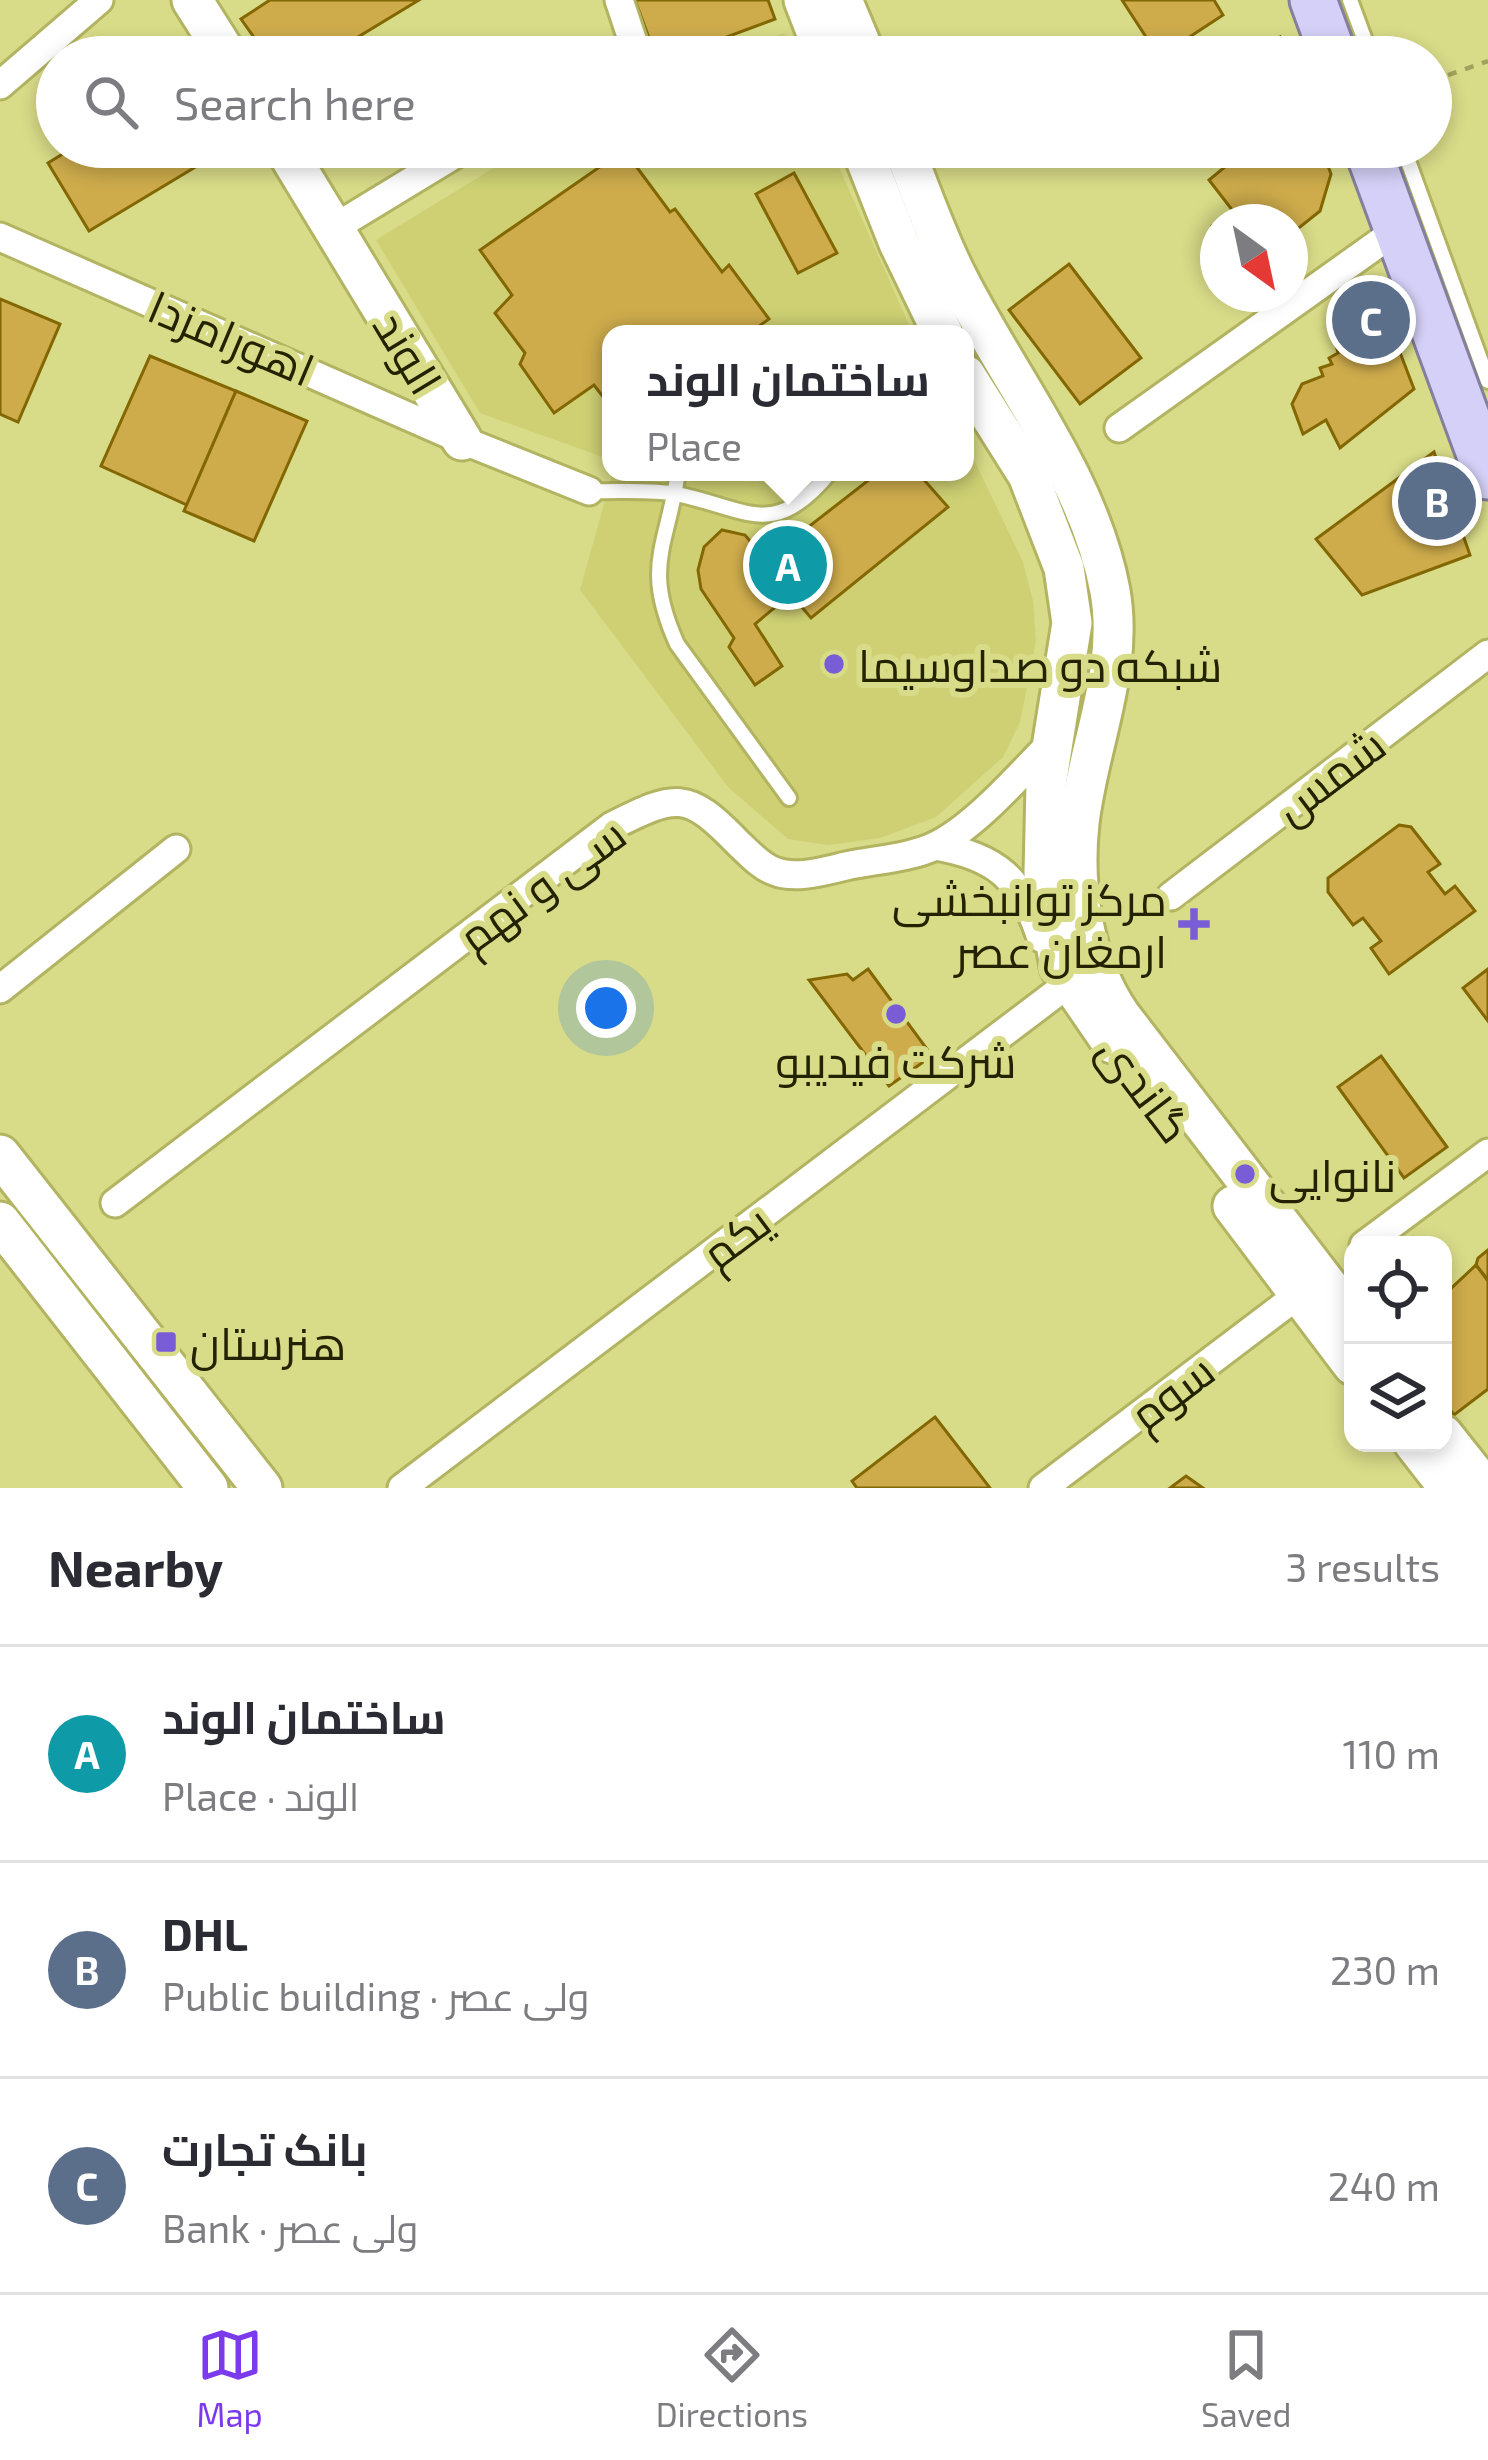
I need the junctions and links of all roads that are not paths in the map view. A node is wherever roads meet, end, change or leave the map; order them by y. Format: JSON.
{"nodes":[{"id":1,"x":100,"y":0,"type":"edge"},
{"id":2,"x":193,"y":0,"type":"edge"},
{"id":3,"x":620,"y":0,"type":"edge"},
{"id":4,"x":804,"y":0,"type":"edge"},
{"id":5,"x":842,"y":0,"type":"edge"},
{"id":6,"x":1313,"y":0,"type":"edge"},
{"id":7,"x":1350,"y":0,"type":"edge"},
{"id":8,"x":58,"y":36,"type":"edge"},
{"id":9,"x":215,"y":36,"type":"edge"},
{"id":10,"x":631,"y":36,"type":"edge"},
{"id":11,"x":818,"y":36,"type":"edge"},
{"id":12,"x":857,"y":36,"type":"edge"},
{"id":13,"x":1326,"y":36,"type":"edge"},
{"id":14,"x":1363,"y":36,"type":"edge"},
{"id":15,"x":36,"y":55,"type":"edge"},
{"id":16,"x":0,"y":86,"type":"edge"},
{"id":17,"x":297,"y":168,"type":"edge"},
{"id":18,"x":433,"y":168,"type":"edge"},
{"id":19,"x":870,"y":168,"type":"edge"},
{"id":20,"x":912,"y":168,"type":"edge"},
{"id":21,"x":1375,"y":168,"type":"edge"},
{"id":22,"x":1411,"y":168,"type":"edge"},
{"id":23,"x":334,"y":228,"type":"junction"},
{"id":24,"x":1397,"y":230,"type":"junction"},
{"id":25,"x":0,"y":237,"type":"edge"},
{"id":26,"x":938,"y":325,"type":"edge"},
{"id":27,"x":1488,"y":381,"type":"edge"},
{"id":28,"x":974,"y":389,"type":"edge"},
{"id":29,"x":1119,"y":428,"type":"dead end"},
{"id":30,"x":462,"y":440,"type":"junction"},
{"id":31,"x":1488,"y":476,"type":"edge"},
{"id":32,"x":677,"y":481,"type":"edge"},
{"id":33,"x":822,"y":481,"type":"edge"},
{"id":34,"x":590,"y":491,"type":"joint"},
{"id":35,"x":675,"y":494,"type":"junction"},
{"id":36,"x":1488,"y":655,"type":"edge"},
{"id":37,"x":1052,"y":742,"type":"junction"},
{"id":38,"x":789,"y":798,"type":"dead end"},
{"id":39,"x":934,"y":846,"type":"junction"},
{"id":40,"x":176,"y":849,"type":"dead end"},
{"id":41,"x":1171,"y":896,"type":"dead end"},
{"id":42,"x":1075,"y":974,"type":"junction"},
{"id":43,"x":0,"y":989,"type":"edge"},
{"id":44,"x":1488,"y":1153,"type":"edge"},
{"id":45,"x":0,"y":1154,"type":"edge"},
{"id":46,"x":115,"y":1203,"type":"dead end"},
{"id":47,"x":0,"y":1222,"type":"edge"},
{"id":48,"x":1376,"y":1236,"type":"edge"},
{"id":49,"x":1344,"y":1260,"type":"edge"},
{"id":50,"x":1309,"y":1286,"type":"junction"},
{"id":51,"x":1344,"y":1312,"type":"edge"},
{"id":52,"x":1344,"y":1349,"type":"edge"},
{"id":53,"x":1452,"y":1446,"type":"edge"},
{"id":54,"x":1421,"y":1452,"type":"edge"},
{"id":55,"x":208,"y":1488,"type":"edge"},
{"id":56,"x":262,"y":1488,"type":"edge"},
{"id":57,"x":403,"y":1488,"type":"edge"},
{"id":58,"x":1043,"y":1488,"type":"edge"},
{"id":59,"x":1449,"y":1488,"type":"edge"},
{"id":60,"x":1485,"y":1488,"type":"edge"}],
"edges":[{"from":1,"to":8,"type":"street"},
{"from":2,"to":9,"type":"main road"},
{"from":3,"to":10,"type":"street"},
{"from":4,"to":11,"type":"main road"},
{"from":5,"to":12,"type":"main road"},
{"from":6,"to":13,"type":"main road"},
{"from":7,"to":14,"type":"lane"},
{"from":15,"to":16,"type":"street"},
{"from":17,"to":23,"type":"main road","name":"الوند"},
{"from":18,"to":23,"type":"street"},
{"from":19,"to":26,"type":"main road"},
{"from":20,"to":42,"type":"main road"},
{"from":21,"to":24,"type":"main road"},
{"from":22,"to":27,"type":"lane"},
{"from":23,"to":30,"type":"main road","name":"الوند"},
{"from":24,"to":29,"type":"street"},
{"from":24,"to":31,"type":"main road"},
{"from":25,"to":30,"type":"street","name":"اهورامزدا"},
{"from":28,"to":37,"type":"main road"},
{"from":30,"to":34,"type":"street","name":"الوند"},
{"from":32,"to":35,"type":"lane"},
{"from":33,"to":35,"type":"lane"},
{"from":34,"to":35,"type":"lane"},
{"from":35,"to":38,"type":"lane"},
{"from":36,"to":41,"type":"street","name":"شمس"},
{"from":37,"to":39,"type":"street","name":"سی و نهم"},
{"from":37,"to":42,"type":"main road"},
{"from":39,"to":42,"type":"street"},
{"from":39,"to":46,"type":"street","name":"سی و نهم"},
{"from":40,"to":43,"type":"street"},
{"from":42,"to":50,"type":"main road","name":"گاندی"},
{"from":42,"to":57,"type":"street","name":"یکم"},
{"from":44,"to":48,"type":"street"},
{"from":45,"to":56,"type":"main road"},
{"from":47,"to":55,"type":"main road"},
{"from":49,"to":50,"type":"street","name":"سوم"},
{"from":50,"to":51,"type":"main road","name":"گاندی"},
{"from":50,"to":52,"type":"main road","name":"گاندی"},
{"from":50,"to":58,"type":"street","name":"سوم"},
{"from":53,"to":60,"type":"main road"},
{"from":54,"to":59,"type":"main road"}]}
